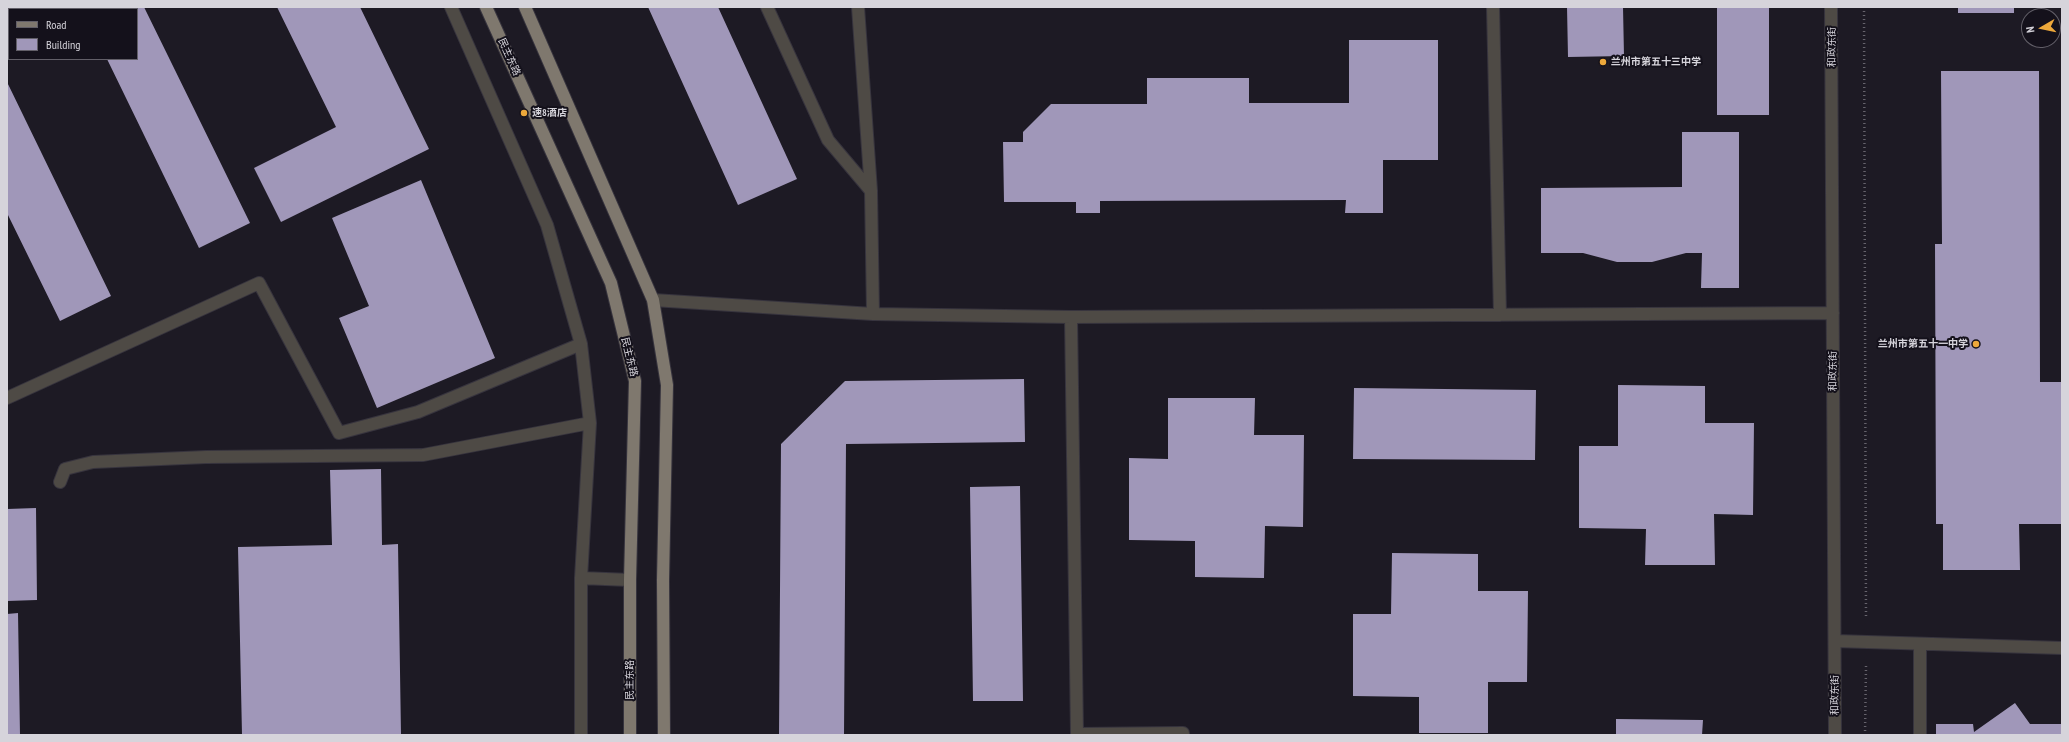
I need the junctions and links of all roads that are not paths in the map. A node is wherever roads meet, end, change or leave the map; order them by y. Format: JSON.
{"nodes":[{"id":1,"x":451,"y":7,"type":"edge"},
{"id":2,"x":486,"y":7,"type":"edge"},
{"id":3,"x":525,"y":7,"type":"edge"},
{"id":4,"x":767,"y":7,"type":"edge"},
{"id":5,"x":858,"y":7,"type":"edge"},
{"id":6,"x":1493,"y":7,"type":"edge"},
{"id":7,"x":1831,"y":7,"type":"edge"},
{"id":8,"x":871,"y":191,"type":"junction"},
{"id":9,"x":653,"y":300,"type":"junction"},
{"id":10,"x":873,"y":314,"type":"junction"},
{"id":11,"x":1833,"y":314,"type":"junction"},
{"id":12,"x":1500,"y":315,"type":"junction"},
{"id":13,"x":1071,"y":317,"type":"junction"},
{"id":14,"x":581,"y":344,"type":"junction"},
{"id":15,"x":7,"y":398,"type":"edge"},
{"id":16,"x":590,"y":423,"type":"junction"},
{"id":17,"x":60,"y":482,"type":"dead end"},
{"id":18,"x":581,"y":578,"type":"junction"},
{"id":19,"x":630,"y":580,"type":"junction"},
{"id":20,"x":1835,"y":641,"type":"junction"},
{"id":21,"x":1920,"y":644,"type":"junction"},
{"id":22,"x":2062,"y":648,"type":"edge"},
{"id":23,"x":581,"y":735,"type":"edge"},
{"id":24,"x":630,"y":735,"type":"edge"},
{"id":25,"x":664,"y":735,"type":"edge"},
{"id":26,"x":1183,"y":735,"type":"edge"},
{"id":27,"x":1835,"y":735,"type":"edge"},
{"id":28,"x":1920,"y":735,"type":"edge"}],
"edges":[{"from":1,"to":14,"type":"street"},
{"from":2,"to":19,"type":"main road","name":"民主东路"},
{"from":3,"to":9,"type":"main road"},
{"from":4,"to":8,"type":"street"},
{"from":5,"to":8,"type":"street"},
{"from":6,"to":12,"type":"street"},
{"from":7,"to":11,"type":"street","name":"和政东街"},
{"from":8,"to":10,"type":"street"},
{"from":9,"to":10,"type":"street"},
{"from":9,"to":25,"type":"main road"},
{"from":10,"to":13,"type":"street"},
{"from":11,"to":12,"type":"street"},
{"from":11,"to":20,"type":"street","name":"和政东街"},
{"from":12,"to":13,"type":"street"},
{"from":13,"to":26,"type":"street"},
{"from":14,"to":15,"type":"street"},
{"from":14,"to":16,"type":"street"},
{"from":16,"to":17,"type":"street"},
{"from":16,"to":18,"type":"street"},
{"from":18,"to":19,"type":"street"},
{"from":18,"to":23,"type":"street"},
{"from":19,"to":24,"type":"main road","name":"民主东路"},
{"from":20,"to":21,"type":"street"},
{"from":20,"to":27,"type":"street","name":"和政东街"},
{"from":21,"to":22,"type":"street"},
{"from":21,"to":28,"type":"street"}]}
